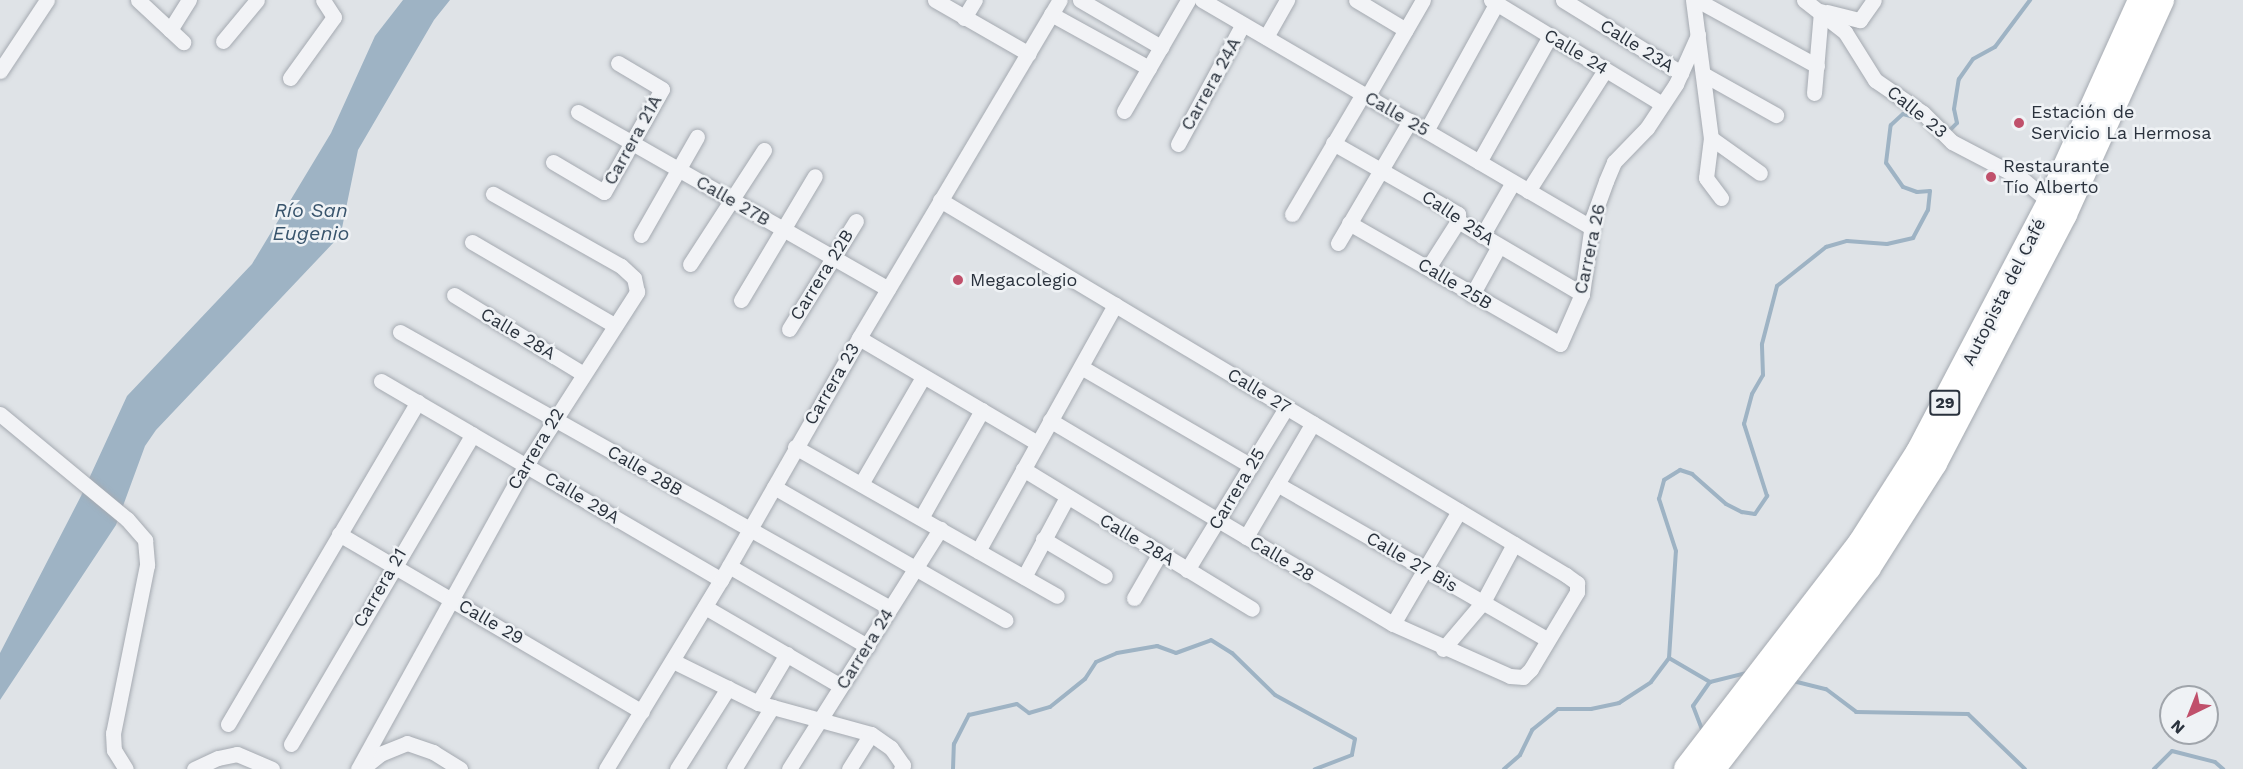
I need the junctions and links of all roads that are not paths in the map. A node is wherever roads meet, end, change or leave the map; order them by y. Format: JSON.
{"nodes":[{"id":1,"x":47,"y":0,"type":"edge"},
{"id":2,"x":138,"y":0,"type":"edge"},
{"id":3,"x":189,"y":0,"type":"edge"},
{"id":4,"x":257,"y":0,"type":"edge"},
{"id":5,"x":323,"y":0,"type":"edge"},
{"id":6,"x":935,"y":0,"type":"edge"},
{"id":7,"x":975,"y":0,"type":"edge"},
{"id":8,"x":1060,"y":0,"type":"edge"},
{"id":9,"x":1080,"y":0,"type":"edge"},
{"id":10,"x":1188,"y":0,"type":"edge"},
{"id":11,"x":1202,"y":0,"type":"edge"},
{"id":12,"x":1287,"y":0,"type":"edge"},
{"id":13,"x":1356,"y":0,"type":"edge"},
{"id":14,"x":1424,"y":0,"type":"edge"},
{"id":15,"x":1695,"y":0,"type":"edge"},
{"id":16,"x":1874,"y":0,"type":"edge"},
{"id":17,"x":2141,"y":0,"type":"edge"},
{"id":18,"x":2161,"y":0,"type":"edge"},
{"id":19,"x":1566,"y":1,"type":"edge"},
{"id":20,"x":1807,"y":1,"type":"edge"},
{"id":21,"x":1493,"y":2,"type":"edge"},
{"id":22,"x":1221,"y":5,"type":"edge"},
{"id":23,"x":1821,"y":10,"type":"junction"},
{"id":24,"x":1052,"y":14,"type":"junction"},
{"id":25,"x":964,"y":18,"type":"junction"},
{"id":26,"x":1243,"y":24,"type":"junction"},
{"id":27,"x":170,"y":30,"type":"junction"},
{"id":28,"x":1406,"y":30,"type":"junction"},
{"id":29,"x":1698,"y":35,"type":"junction"},
{"id":30,"x":1550,"y":36,"type":"junction"},
{"id":31,"x":1266,"y":37,"type":"junction"},
{"id":32,"x":223,"y":41,"type":"dead end"},
{"id":33,"x":183,"y":42,"type":"dead end"},
{"id":34,"x":1161,"y":47,"type":"junction"},
{"id":35,"x":1029,"y":54,"type":"junction"},
{"id":36,"x":618,"y":63,"type":"dead end"},
{"id":37,"x":1817,"y":66,"type":"junction"},
{"id":38,"x":1149,"y":68,"type":"junction"},
{"id":39,"x":1605,"y":70,"type":"junction"},
{"id":40,"x":0,"y":71,"type":"edge"},
{"id":41,"x":1681,"y":73,"type":"junction"},
{"id":42,"x":1703,"y":74,"type":"junction"},
{"id":43,"x":290,"y":78,"type":"dead end"},
{"id":44,"x":1814,"y":93,"type":"dead end"},
{"id":45,"x":1365,"y":95,"type":"junction"},
{"id":46,"x":1662,"y":104,"type":"junction"},
{"id":47,"x":1124,"y":111,"type":"dead end"},
{"id":48,"x":578,"y":112,"type":"dead end"},
{"id":49,"x":1776,"y":115,"type":"dead end"},
{"id":50,"x":1410,"y":121,"type":"junction"},
{"id":51,"x":1426,"y":130,"type":"junction"},
{"id":52,"x":698,"y":137,"type":"dead end"},
{"id":53,"x":1711,"y":138,"type":"junction"},
{"id":54,"x":632,"y":143,"type":"junction"},
{"id":55,"x":1333,"y":143,"type":"junction"},
{"id":56,"x":1178,"y":144,"type":"dead end"},
{"id":57,"x":764,"y":150,"type":"dead end"},
{"id":58,"x":553,"y":162,"type":"dead end"},
{"id":59,"x":1479,"y":162,"type":"junction"},
{"id":60,"x":678,"y":170,"type":"junction"},
{"id":61,"x":1381,"y":171,"type":"junction"},
{"id":62,"x":1760,"y":173,"type":"dead end"},
{"id":63,"x":815,"y":176,"type":"dead end"},
{"id":64,"x":1514,"y":182,"type":"junction"},
{"id":65,"x":1528,"y":191,"type":"junction"},
{"id":66,"x":494,"y":194,"type":"dead end"},
{"id":67,"x":1721,"y":198,"type":"dead end"},
{"id":68,"x":731,"y":200,"type":"junction"},
{"id":69,"x":940,"y":200,"type":"junction"},
{"id":70,"x":2050,"y":202,"type":"junction"},
{"id":71,"x":1292,"y":214,"type":"dead end"},
{"id":72,"x":856,"y":220,"type":"dead end"},
{"id":73,"x":1458,"y":222,"type":"junction"},
{"id":74,"x":1349,"y":224,"type":"junction"},
{"id":75,"x":781,"y":228,"type":"junction"},
{"id":76,"x":1592,"y":228,"type":"junction"},
{"id":77,"x":641,"y":235,"type":"dead end"},
{"id":78,"x":1482,"y":236,"type":"junction"},
{"id":79,"x":472,"y":242,"type":"dead end"},
{"id":80,"x":1338,"y":243,"type":"dead end"},
{"id":81,"x":1499,"y":246,"type":"junction"},
{"id":82,"x":833,"y":257,"type":"junction"},
{"id":83,"x":690,"y":264,"type":"dead end"},
{"id":84,"x":1428,"y":268,"type":"junction"},
{"id":85,"x":888,"y":289,"type":"junction"},
{"id":86,"x":1582,"y":294,"type":"junction"},
{"id":87,"x":454,"y":295,"type":"dead end"},
{"id":88,"x":1472,"y":295,"type":"junction"},
{"id":89,"x":741,"y":300,"type":"dead end"},
{"id":90,"x":1115,"y":305,"type":"junction"},
{"id":91,"x":614,"y":325,"type":"junction"},
{"id":92,"x":789,"y":329,"type":"dead end"},
{"id":93,"x":400,"y":332,"type":"dead end"},
{"id":94,"x":859,"y":338,"type":"junction"},
{"id":95,"x":1560,"y":344,"type":"joint"},
{"id":96,"x":1081,"y":367,"type":"junction"},
{"id":97,"x":582,"y":374,"type":"junction"},
{"id":98,"x":923,"y":376,"type":"junction"},
{"id":99,"x":381,"y":381,"type":"dead end"},
{"id":100,"x":418,"y":402,"type":"junction"},
{"id":101,"x":1286,"y":408,"type":"junction"},
{"id":102,"x":982,"y":410,"type":"junction"},
{"id":103,"x":0,"y":414,"type":"edge"},
{"id":104,"x":554,"y":419,"type":"junction"},
{"id":105,"x":1050,"y":420,"type":"junction"},
{"id":106,"x":1313,"y":423,"type":"junction"},
{"id":107,"x":473,"y":434,"type":"junction"},
{"id":108,"x":1037,"y":443,"type":"junction"},
{"id":109,"x":795,"y":447,"type":"junction"},
{"id":110,"x":526,"y":465,"type":"junction"},
{"id":111,"x":1251,"y":466,"type":"junction"},
{"id":112,"x":1023,"y":470,"type":"junction"},
{"id":113,"x":861,"y":484,"type":"junction"},
{"id":114,"x":1277,"y":484,"type":"junction"},
{"id":115,"x":774,"y":487,"type":"junction"},
{"id":116,"x":1067,"y":497,"type":"junction"},
{"id":117,"x":1459,"y":511,"type":"junction"},
{"id":118,"x":921,"y":518,"type":"junction"},
{"id":119,"x":1218,"y":521,"type":"junction"},
{"id":120,"x":940,"y":529,"type":"junction"},
{"id":121,"x":750,"y":530,"type":"junction"},
{"id":122,"x":339,"y":534,"type":"junction"},
{"id":123,"x":1246,"y":537,"type":"junction"},
{"id":124,"x":1044,"y":539,"type":"junction"},
{"id":125,"x":1514,"y":544,"type":"junction"},
{"id":126,"x":978,"y":551,"type":"junction"},
{"id":127,"x":1160,"y":553,"type":"junction"},
{"id":128,"x":393,"y":565,"type":"junction"},
{"id":129,"x":729,"y":566,"type":"junction"},
{"id":130,"x":916,"y":568,"type":"junction"},
{"id":131,"x":1425,"y":569,"type":"junction"},
{"id":132,"x":1188,"y":570,"type":"junction"},
{"id":133,"x":1105,"y":576,"type":"dead end"},
{"id":134,"x":1024,"y":577,"type":"junction"},
{"id":135,"x":721,"y":580,"type":"junction"},
{"id":136,"x":1058,"y":596,"type":"dead end"},
{"id":137,"x":1134,"y":598,"type":"dead end"},
{"id":138,"x":450,"y":599,"type":"junction"},
{"id":139,"x":1483,"y":602,"type":"junction"},
{"id":140,"x":705,"y":607,"type":"junction"},
{"id":141,"x":890,"y":608,"type":"junction"},
{"id":142,"x":1252,"y":609,"type":"dead end"},
{"id":143,"x":1005,"y":620,"type":"dead end"},
{"id":144,"x":1393,"y":624,"type":"junction"},
{"id":145,"x":1547,"y":639,"type":"junction"},
{"id":146,"x":867,"y":646,"type":"junction"},
{"id":147,"x":1443,"y":648,"type":"junction"},
{"id":148,"x":787,"y":654,"type":"junction"},
{"id":149,"x":673,"y":661,"type":"junction"},
{"id":150,"x":842,"y":686,"type":"junction"},
{"id":151,"x":728,"y":688,"type":"junction"},
{"id":152,"x":765,"y":705,"type":"junction"},
{"id":153,"x":642,"y":712,"type":"junction"},
{"id":154,"x":821,"y":720,"type":"junction"},
{"id":155,"x":228,"y":724,"type":"dead end"},
{"id":156,"x":871,"y":734,"type":"junction"},
{"id":157,"x":291,"y":744,"type":"dead end"},
{"id":158,"x":902,"y":767,"type":"edge"},
{"id":159,"x":126,"y":769,"type":"edge"},
{"id":160,"x":194,"y":769,"type":"edge"},
{"id":161,"x":272,"y":769,"type":"edge"},
{"id":162,"x":360,"y":769,"type":"edge"},
{"id":163,"x":460,"y":769,"type":"edge"},
{"id":164,"x":606,"y":769,"type":"edge"},
{"id":165,"x":677,"y":769,"type":"edge"},
{"id":166,"x":734,"y":769,"type":"edge"},
{"id":167,"x":789,"y":769,"type":"edge"},
{"id":168,"x":849,"y":769,"type":"edge"},
{"id":169,"x":1687,"y":769,"type":"edge"},
{"id":170,"x":1712,"y":769,"type":"edge"}],
"edges":[{"from":1,"to":40,"type":"street"},
{"from":2,"to":27,"type":"street"},
{"from":3,"to":27,"type":"street"},
{"from":4,"to":32,"type":"street"},
{"from":5,"to":43,"type":"street"},
{"from":6,"to":25,"type":"street"},
{"from":7,"to":25,"type":"street"},
{"from":8,"to":24,"type":"street","name":"Carrera 23"},
{"from":9,"to":34,"type":"street"},
{"from":10,"to":34,"type":"street"},
{"from":11,"to":22,"type":"street","name":"Calle 25"},
{"from":12,"to":31,"type":"street"},
{"from":13,"to":28,"type":"street"},
{"from":14,"to":28,"type":"street"},
{"from":15,"to":29,"type":"street"},
{"from":15,"to":37,"type":"street"},
{"from":16,"to":23,"type":"street"},
{"from":17,"to":70,"type":"highway","name":"Autopista del Café","number":"29"},
{"from":18,"to":170,"type":"highway","name":"Autopista del Café","number":"29"},
{"from":19,"to":41,"type":"street","name":"Calle 23A"},
{"from":20,"to":23,"type":"street","name":"Calle 23"},
{"from":21,"to":30,"type":"street","name":"Calle 24"},
{"from":21,"to":51,"type":"street"},
{"from":22,"to":26,"type":"street","name":"Calle 25"},
{"from":23,"to":37,"type":"street"},
{"from":23,"to":70,"type":"street","name":"Calle 23"},
{"from":24,"to":35,"type":"street","name":"Carrera 23"},
{"from":24,"to":38,"type":"street"},
{"from":25,"to":35,"type":"street"},
{"from":26,"to":31,"type":"street","name":"Calle 25"},
{"from":26,"to":56,"type":"street","name":"Carrera 24A"},
{"from":27,"to":33,"type":"street"},
{"from":28,"to":45,"type":"street"},
{"from":29,"to":41,"type":"street","name":"Carrera 26"},
{"from":29,"to":42,"type":"street"},
{"from":30,"to":39,"type":"street","name":"Calle 24"},
{"from":30,"to":59,"type":"street"},
{"from":31,"to":45,"type":"street","name":"Calle 25"},
{"from":34,"to":38,"type":"street"},
{"from":35,"to":69,"type":"street","name":"Carrera 23"},
{"from":36,"to":54,"type":"street","name":"Carrera 21A"},
{"from":37,"to":44,"type":"street"},
{"from":38,"to":47,"type":"street"},
{"from":39,"to":46,"type":"street","name":"Calle 24"},
{"from":39,"to":65,"type":"street"},
{"from":41,"to":46,"type":"street","name":"Carrera 26"},
{"from":42,"to":49,"type":"street"},
{"from":42,"to":53,"type":"street"},
{"from":45,"to":50,"type":"street","name":"Calle 25"},
{"from":45,"to":55,"type":"street"},
{"from":46,"to":76,"type":"street","name":"Carrera 26"},
{"from":48,"to":54,"type":"street","name":"Calle 27B"},
{"from":50,"to":51,"type":"street","name":"Calle 25"},
{"from":50,"to":61,"type":"street"},
{"from":51,"to":59,"type":"street","name":"Calle 25"},
{"from":52,"to":60,"type":"street"},
{"from":53,"to":62,"type":"street"},
{"from":53,"to":67,"type":"street"},
{"from":54,"to":58,"type":"street","name":"Carrera 21A"},
{"from":54,"to":60,"type":"street","name":"Calle 27B"},
{"from":55,"to":61,"type":"street","name":"Calle 25A"},
{"from":55,"to":71,"type":"street"},
{"from":57,"to":68,"type":"street"},
{"from":59,"to":64,"type":"street","name":"Calle 25"},
{"from":60,"to":68,"type":"street","name":"Calle 27B"},
{"from":60,"to":77,"type":"street"},
{"from":61,"to":73,"type":"street","name":"Calle 25A"},
{"from":61,"to":74,"type":"street"},
{"from":63,"to":75,"type":"street"},
{"from":64,"to":65,"type":"street","name":"Calle 25"},
{"from":64,"to":78,"type":"street"},
{"from":65,"to":76,"type":"street","name":"Calle 25"},
{"from":66,"to":91,"type":"street","name":"Carrera 22"},
{"from":68,"to":75,"type":"street","name":"Calle 27B"},
{"from":68,"to":83,"type":"street"},
{"from":69,"to":85,"type":"street","name":"Carrera 23"},
{"from":69,"to":90,"type":"street","name":"Calle 27"},
{"from":70,"to":169,"type":"highway","name":"Autopista del Café","number":"29"},
{"from":72,"to":82,"type":"street","name":"Carrera 22B"},
{"from":73,"to":78,"type":"street","name":"Calle 25A"},
{"from":73,"to":84,"type":"street"},
{"from":74,"to":80,"type":"street"},
{"from":74,"to":84,"type":"street","name":"Calle 25B"},
{"from":75,"to":82,"type":"street","name":"Calle 27B"},
{"from":75,"to":89,"type":"street"},
{"from":76,"to":86,"type":"street","name":"Carrera 26"},
{"from":78,"to":81,"type":"street","name":"Calle 25A"},
{"from":79,"to":91,"type":"street"},
{"from":81,"to":86,"type":"street","name":"Calle 25A"},
{"from":81,"to":88,"type":"street"},
{"from":82,"to":85,"type":"street","name":"Calle 27B"},
{"from":82,"to":92,"type":"street","name":"Carrera 22B"},
{"from":84,"to":88,"type":"street","name":"Calle 25B"},
{"from":85,"to":94,"type":"street","name":"Carrera 23"},
{"from":86,"to":95,"type":"street","name":"Carrera 26"},
{"from":87,"to":97,"type":"street","name":"Calle 28A"},
{"from":88,"to":95,"type":"street","name":"Calle 25B"},
{"from":90,"to":96,"type":"street"},
{"from":90,"to":101,"type":"street","name":"Calle 27"},
{"from":91,"to":97,"type":"street","name":"Carrera 22"},
{"from":93,"to":104,"type":"street","name":"Calle 28B"},
{"from":94,"to":98,"type":"street"},
{"from":94,"to":109,"type":"street","name":"Carrera 23"},
{"from":96,"to":105,"type":"street"},
{"from":96,"to":111,"type":"street"},
{"from":97,"to":104,"type":"street","name":"Carrera 22"},
{"from":98,"to":102,"type":"street"},
{"from":98,"to":113,"type":"street"},
{"from":99,"to":100,"type":"street","name":"Calle 29A"},
{"from":100,"to":107,"type":"street","name":"Calle 29A"},
{"from":100,"to":122,"type":"street"},
{"from":101,"to":106,"type":"street","name":"Calle 27"},
{"from":101,"to":111,"type":"street","name":"Carrera 25"},
{"from":102,"to":108,"type":"street"},
{"from":102,"to":118,"type":"street"},
{"from":103,"to":159,"type":"street"},
{"from":104,"to":110,"type":"street","name":"Carrera 22"},
{"from":104,"to":121,"type":"street","name":"Calle 28B"},
{"from":105,"to":108,"type":"street"},
{"from":105,"to":119,"type":"street","name":"Calle 28"},
{"from":106,"to":114,"type":"street"},
{"from":106,"to":117,"type":"street","name":"Calle 27"},
{"from":107,"to":110,"type":"street","name":"Calle 29A"},
{"from":107,"to":128,"type":"street","name":"Carrera 21"},
{"from":108,"to":112,"type":"street"},
{"from":109,"to":113,"type":"street"},
{"from":109,"to":115,"type":"street","name":"Carrera 23"},
{"from":110,"to":135,"type":"street","name":"Calle 29A"},
{"from":110,"to":138,"type":"street","name":"Carrera 22"},
{"from":111,"to":119,"type":"street","name":"Carrera 25"},
{"from":112,"to":116,"type":"street","name":"Calle 28A"},
{"from":112,"to":126,"type":"street"},
{"from":113,"to":118,"type":"street"},
{"from":114,"to":123,"type":"street"},
{"from":114,"to":131,"type":"street","name":"Calle 27 Bis"},
{"from":115,"to":121,"type":"street","name":"Carrera 23"},
{"from":115,"to":130,"type":"street"},
{"from":116,"to":124,"type":"street"},
{"from":116,"to":127,"type":"street","name":"Calle 28A"},
{"from":117,"to":125,"type":"street","name":"Calle 27"},
{"from":117,"to":131,"type":"street"},
{"from":118,"to":120,"type":"street"},
{"from":119,"to":123,"type":"street","name":"Calle 28"},
{"from":119,"to":132,"type":"street","name":"Carrera 25"},
{"from":120,"to":126,"type":"street"},
{"from":120,"to":130,"type":"street","name":"Carrera 24"},
{"from":121,"to":129,"type":"street","name":"Carrera 23"},
{"from":121,"to":141,"type":"street","name":"Calle 28B"},
{"from":122,"to":128,"type":"street","name":"Calle 29"},
{"from":122,"to":155,"type":"street"},
{"from":123,"to":144,"type":"street","name":"Calle 28"},
{"from":124,"to":133,"type":"street"},
{"from":124,"to":134,"type":"street"},
{"from":125,"to":139,"type":"street"},
{"from":125,"to":145,"type":"street","name":"Calle 27"},
{"from":126,"to":134,"type":"street"},
{"from":127,"to":132,"type":"street","name":"Calle 28A"},
{"from":127,"to":137,"type":"street"},
{"from":128,"to":138,"type":"street","name":"Calle 29"},
{"from":128,"to":157,"type":"street","name":"Carrera 21"},
{"from":129,"to":135,"type":"street","name":"Carrera 23"},
{"from":129,"to":146,"type":"street"},
{"from":130,"to":141,"type":"street","name":"Carrera 24"},
{"from":130,"to":143,"type":"street"},
{"from":131,"to":139,"type":"street","name":"Calle 27 Bis"},
{"from":131,"to":144,"type":"street"},
{"from":132,"to":142,"type":"street","name":"Calle 28A"},
{"from":134,"to":136,"type":"street"},
{"from":135,"to":140,"type":"street","name":"Carrera 23"},
{"from":138,"to":153,"type":"street","name":"Calle 29"},
{"from":138,"to":162,"type":"street","name":"Carrera 22"},
{"from":139,"to":145,"type":"street","name":"Calle 27 Bis"},
{"from":139,"to":147,"type":"street"},
{"from":140,"to":148,"type":"street"},
{"from":140,"to":149,"type":"street","name":"Carrera 23"},
{"from":141,"to":146,"type":"street","name":"Carrera 24"},
{"from":144,"to":147,"type":"street","name":"Calle 28"},
{"from":145,"to":147,"type":"street","name":"Calle 28"},
{"from":146,"to":150,"type":"street","name":"Carrera 24"},
{"from":148,"to":150,"type":"street"},
{"from":148,"to":152,"type":"street"},
{"from":149,"to":151,"type":"street"},
{"from":149,"to":153,"type":"street","name":"Carrera 23"},
{"from":150,"to":154,"type":"street","name":"Carrera 24"},
{"from":151,"to":152,"type":"street"},
{"from":151,"to":165,"type":"street"},
{"from":152,"to":154,"type":"street"},
{"from":152,"to":166,"type":"street"},
{"from":153,"to":164,"type":"street","name":"Carrera 23"},
{"from":154,"to":156,"type":"street"},
{"from":154,"to":167,"type":"street","name":"Carrera 24"},
{"from":156,"to":158,"type":"street"},
{"from":156,"to":168,"type":"street"},
{"from":160,"to":161,"type":"street"},
{"from":162,"to":163,"type":"street"}]}
